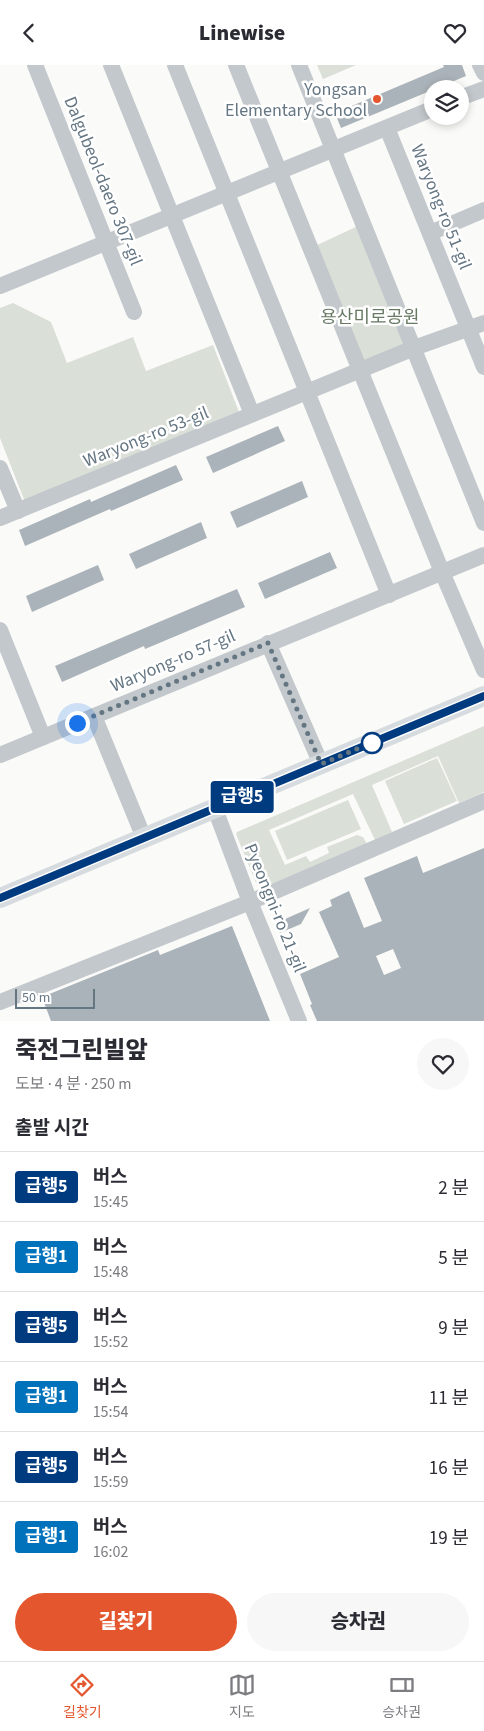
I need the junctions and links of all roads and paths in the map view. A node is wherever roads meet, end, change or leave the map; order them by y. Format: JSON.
{"nodes":[{"id":1,"x":34,"y":65,"type":"edge"},
{"id":2,"x":111,"y":65,"type":"edge"},
{"id":3,"x":175,"y":65,"type":"edge"},
{"id":4,"x":236,"y":65,"type":"edge"},
{"id":5,"x":299,"y":65,"type":"edge"},
{"id":6,"x":480,"y":65,"type":"edge"},
{"id":7,"x":484,"y":73,"type":"edge"},
{"id":8,"x":484,"y":89,"type":"edge"},
{"id":9,"x":469,"y":95,"type":"edge"},
{"id":10,"x":424,"y":112,"type":"edge"},
{"id":11,"x":387,"y":128,"type":"junction"},
{"id":12,"x":333,"y":150,"type":"junction"},
{"id":13,"x":279,"y":172,"type":"junction"},
{"id":14,"x":225,"y":193,"type":"junction"},
{"id":15,"x":484,"y":211,"type":"edge"},
{"id":16,"x":171,"y":215,"type":"junction"},
{"id":17,"x":430,"y":233,"type":"junction"},
{"id":18,"x":106,"y":243,"type":"junction"},
{"id":19,"x":0,"y":286,"type":"edge"},
{"id":20,"x":134,"y":311,"type":"dead end"},
{"id":21,"x":477,"y":327,"type":"edge"},
{"id":22,"x":414,"y":348,"type":"junction"},
{"id":23,"x":484,"y":367,"type":"edge"},
{"id":24,"x":360,"y":370,"type":"junction"},
{"id":25,"x":306,"y":392,"type":"junction"},
{"id":26,"x":252,"y":414,"type":"junction"},
{"id":27,"x":0,"y":468,"type":"edge"},
{"id":28,"x":18,"y":511,"type":"junction"},
{"id":29,"x":0,"y":518,"type":"edge"},
{"id":30,"x":484,"y":523,"type":"edge"},
{"id":31,"x":484,"y":555,"type":"edge"},
{"id":32,"x":442,"y":573,"type":"junction"},
{"id":33,"x":389,"y":595,"type":"junction"},
{"id":34,"x":0,"y":630,"type":"edge"},
{"id":35,"x":268,"y":643,"type":"junction"},
{"id":36,"x":484,"y":669,"type":"edge"},
{"id":37,"x":484,"y":696,"type":"edge"},
{"id":38,"x":94,"y":716,"type":"junction"},
{"id":39,"x":43,"y":737,"type":"junction"},
{"id":40,"x":0,"y":755,"type":"edge"},
{"id":41,"x":321,"y":764,"type":"junction"},
{"id":42,"x":484,"y":801,"type":"edge"},
{"id":43,"x":215,"y":809,"type":"junction"},
{"id":44,"x":144,"y":838,"type":"junction"},
{"id":45,"x":0,"y":898,"type":"edge"},
{"id":46,"x":250,"y":902,"type":"junction"},
{"id":47,"x":0,"y":1003,"type":"edge"},
{"id":48,"x":300,"y":1021,"type":"edge"}],
"edges":[{"from":1,"to":18,"type":"street","name":"Dalgubeol-daero 307-gil"},
{"from":2,"to":16,"type":"street"},
{"from":3,"to":14,"type":"street"},
{"from":4,"to":13,"type":"street"},
{"from":5,"to":12,"type":"street"},
{"from":6,"to":7,"type":"street"},
{"from":8,"to":9,"type":"street"},
{"from":10,"to":11,"type":"street"},
{"from":11,"to":12,"type":"street"},
{"from":11,"to":17,"type":"street","name":"Waryong-ro 51-gil"},
{"from":12,"to":13,"type":"street"},
{"from":12,"to":22,"type":"street"},
{"from":13,"to":14,"type":"street"},
{"from":13,"to":24,"type":"street"},
{"from":14,"to":16,"type":"street"},
{"from":14,"to":25,"type":"street"},
{"from":15,"to":17,"type":"street"},
{"from":16,"to":18,"type":"street"},
{"from":16,"to":26,"type":"street"},
{"from":17,"to":21,"type":"street","name":"Waryong-ro 51-gil"},
{"from":18,"to":19,"type":"street"},
{"from":18,"to":20,"type":"street","name":"Dalgubeol-daero 307-gil"},
{"from":21,"to":22,"type":"street","name":"Waryong-ro 53-gil"},
{"from":21,"to":23,"type":"street"},
{"from":22,"to":24,"type":"street","name":"Waryong-ro 53-gil"},
{"from":22,"to":30,"type":"street"},
{"from":24,"to":25,"type":"street","name":"Waryong-ro 53-gil"},
{"from":24,"to":32,"type":"street"},
{"from":25,"to":26,"type":"street","name":"Waryong-ro 53-gil"},
{"from":25,"to":33,"type":"street"},
{"from":26,"to":28,"type":"street","name":"Waryong-ro 53-gil"},
{"from":27,"to":28,"type":"street"},
{"from":28,"to":29,"type":"street","name":"Waryong-ro 53-gil"},
{"from":31,"to":32,"type":"street","name":"Waryong-ro 57-gil"},
{"from":32,"to":33,"type":"street","name":"Waryong-ro 57-gil"},
{"from":32,"to":36,"type":"street"},
{"from":33,"to":35,"type":"street","name":"Waryong-ro 57-gil"},
{"from":34,"to":39,"type":"street"},
{"from":35,"to":38,"type":"street","name":"Waryong-ro 57-gil"},
{"from":35,"to":41,"type":"street"},
{"from":37,"to":41,"type":"main road"},
{"from":38,"to":39,"type":"street","name":"Waryong-ro 57-gil"},
{"from":38,"to":44,"type":"street"},
{"from":39,"to":40,"type":"street","name":"Waryong-ro 57-gil"},
{"from":41,"to":43,"type":"main road"},
{"from":42,"to":46,"type":"street"},
{"from":43,"to":44,"type":"main road"},
{"from":43,"to":46,"type":"street","name":"Pyeongni-ro 21-gil"},
{"from":44,"to":45,"type":"main road"},
{"from":46,"to":47,"type":"street"},
{"from":46,"to":48,"type":"street","name":"Pyeongni-ro 21-gil"}]}
